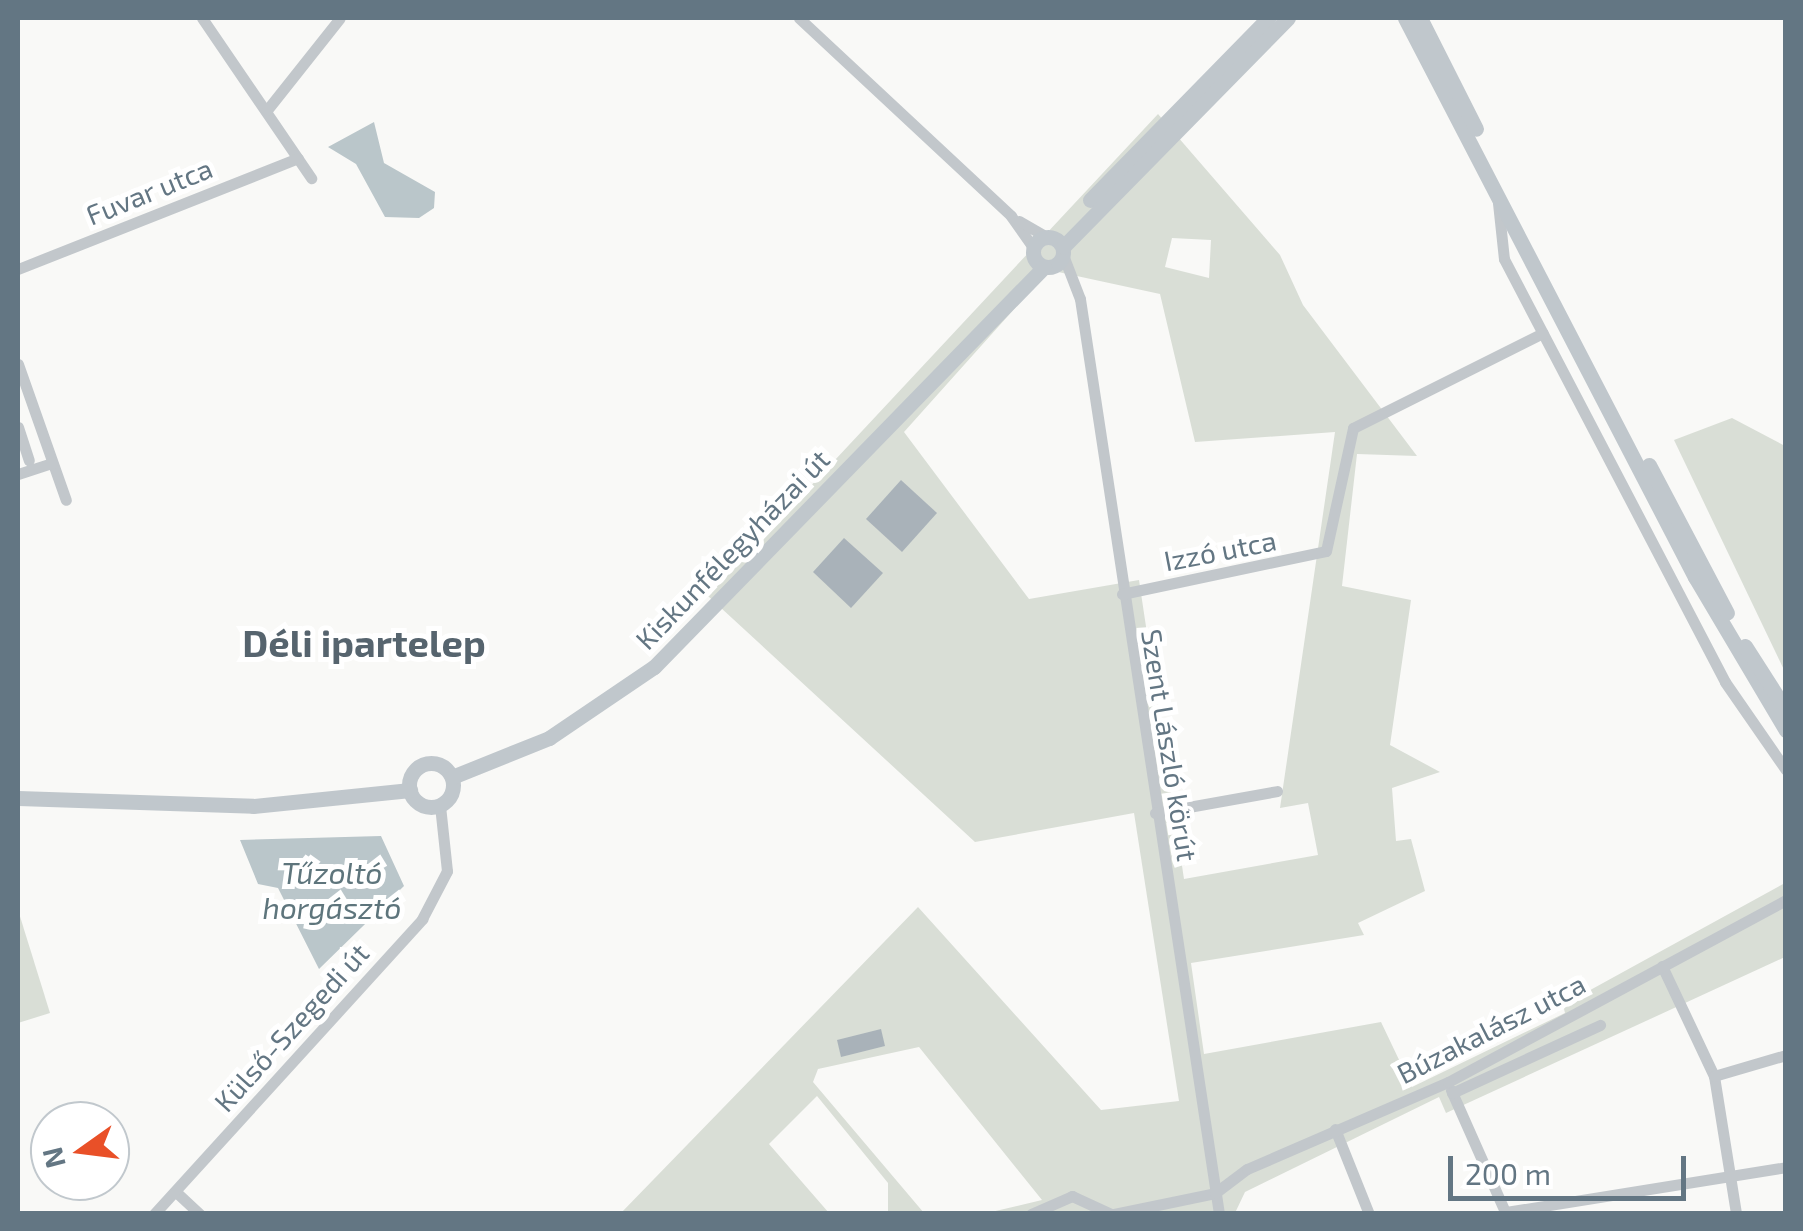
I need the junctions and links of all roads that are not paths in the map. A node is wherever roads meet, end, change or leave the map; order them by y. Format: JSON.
{"nodes":[{"id":1,"x":202,"y":18,"type":"edge"},
{"id":2,"x":340,"y":18,"type":"edge"},
{"id":3,"x":799,"y":18,"type":"edge"},
{"id":4,"x":1268,"y":18,"type":"edge"},
{"id":5,"x":1288,"y":18,"type":"edge"},
{"id":6,"x":1404,"y":18,"type":"edge"},
{"id":7,"x":1420,"y":18,"type":"edge"},
{"id":8,"x":1237,"y":58,"type":"junction"},
{"id":9,"x":267,"y":110,"type":"junction"},
{"id":10,"x":298,"y":158,"type":"junction"},
{"id":11,"x":311,"y":178,"type":"dead end"},
{"id":12,"x":1497,"y":190,"type":"junction"},
{"id":13,"x":1048,"y":252,"type":"junction"},
{"id":14,"x":18,"y":269,"type":"edge"},
{"id":15,"x":1543,"y":333,"type":"junction"},
{"id":16,"x":18,"y":364,"type":"edge"},
{"id":17,"x":18,"y":428,"type":"edge"},
{"id":18,"x":29,"y":460,"type":"dead end"},
{"id":19,"x":52,"y":464,"type":"junction"},
{"id":20,"x":18,"y":474,"type":"edge"},
{"id":21,"x":66,"y":500,"type":"dead end"},
{"id":22,"x":1122,"y":594,"type":"junction"},
{"id":23,"x":1786,"y":710,"type":"edge"},
{"id":24,"x":1786,"y":730,"type":"edge"},
{"id":25,"x":1786,"y":770,"type":"edge"},
{"id":26,"x":452,"y":778,"type":"junction"},
{"id":27,"x":410,"y":790,"type":"junction"},
{"id":28,"x":1277,"y":790,"type":"dead end"},
{"id":29,"x":18,"y":798,"type":"edge"},
{"id":30,"x":440,"y":805,"type":"junction"},
{"id":31,"x":1155,"y":813,"type":"junction"},
{"id":32,"x":1786,"y":900,"type":"edge"},
{"id":33,"x":1662,"y":966,"type":"junction"},
{"id":34,"x":1600,"y":1025,"type":"dead end"},
{"id":35,"x":1786,"y":1055,"type":"edge"},
{"id":36,"x":1714,"y":1076,"type":"junction"},
{"id":37,"x":1450,"y":1087,"type":"junction"},
{"id":38,"x":1335,"y":1129,"type":"junction"},
{"id":39,"x":1786,"y":1167,"type":"edge"},
{"id":40,"x":1730,"y":1176,"type":"junction"},
{"id":41,"x":176,"y":1192,"type":"junction"},
{"id":42,"x":1216,"y":1193,"type":"junction"},
{"id":43,"x":1506,"y":1213,"type":"edge"},
{"id":44,"x":154,"y":1214,"type":"edge"},
{"id":45,"x":200,"y":1214,"type":"edge"},
{"id":46,"x":1031,"y":1214,"type":"edge"},
{"id":47,"x":1113,"y":1214,"type":"edge"},
{"id":48,"x":1218,"y":1214,"type":"edge"},
{"id":49,"x":1369,"y":1214,"type":"edge"},
{"id":50,"x":1736,"y":1214,"type":"edge"}],
"edges":[{"from":1,"to":9,"type":"street"},
{"from":2,"to":9,"type":"street"},
{"from":3,"to":13,"type":"street","name":"Szent László körút"},
{"from":4,"to":8,"type":"main road"},
{"from":5,"to":8,"type":"main road"},
{"from":6,"to":12,"type":"main road"},
{"from":7,"to":23,"type":"main road"},
{"from":8,"to":13,"type":"main road","name":"Kiskunfélegyházai út"},
{"from":9,"to":10,"type":"street"},
{"from":10,"to":11,"type":"street"},
{"from":10,"to":14,"type":"street","name":"Fuvar utca"},
{"from":12,"to":15,"type":"street"},
{"from":12,"to":24,"type":"main road"},
{"from":13,"to":22,"type":"street","name":"Szent László körút"},
{"from":13,"to":26,"type":"main road","name":"Kiskunfélegyházai út"},
{"from":15,"to":22,"type":"street","name":"Izzó utca"},
{"from":15,"to":25,"type":"street"},
{"from":16,"to":19,"type":"street"},
{"from":17,"to":18,"type":"street"},
{"from":19,"to":20,"type":"street"},
{"from":19,"to":21,"type":"street"},
{"from":22,"to":31,"type":"street","name":"Szent László körút"},
{"from":26,"to":27,"type":"main road","name":"Kiskunfélegyházai út"},
{"from":26,"to":30,"type":"main road"},
{"from":27,"to":29,"type":"main road"},
{"from":27,"to":30,"type":"main road"},
{"from":28,"to":31,"type":"street"},
{"from":30,"to":41,"type":"street","name":"Külső-Szegedi út"},
{"from":31,"to":42,"type":"street","name":"Szent László körút"},
{"from":32,"to":33,"type":"street","name":"Búzakalász utca"},
{"from":33,"to":36,"type":"street"},
{"from":33,"to":37,"type":"street","name":"Búzakalász utca"},
{"from":34,"to":37,"type":"street","name":"Búzakalász utca"},
{"from":35,"to":36,"type":"street"},
{"from":36,"to":40,"type":"street"},
{"from":37,"to":38,"type":"street","name":"Búzakalász utca"},
{"from":37,"to":43,"type":"street"},
{"from":38,"to":42,"type":"street","name":"Búzakalász utca"},
{"from":38,"to":49,"type":"street"},
{"from":39,"to":40,"type":"street"},
{"from":40,"to":43,"type":"street"},
{"from":40,"to":50,"type":"street"},
{"from":41,"to":44,"type":"street","name":"Külső-Szegedi út"},
{"from":41,"to":45,"type":"street"},
{"from":42,"to":47,"type":"street","name":"Búzakalász utca"},
{"from":42,"to":48,"type":"street","name":"Szent László körút"},
{"from":46,"to":47,"type":"street"}]}
